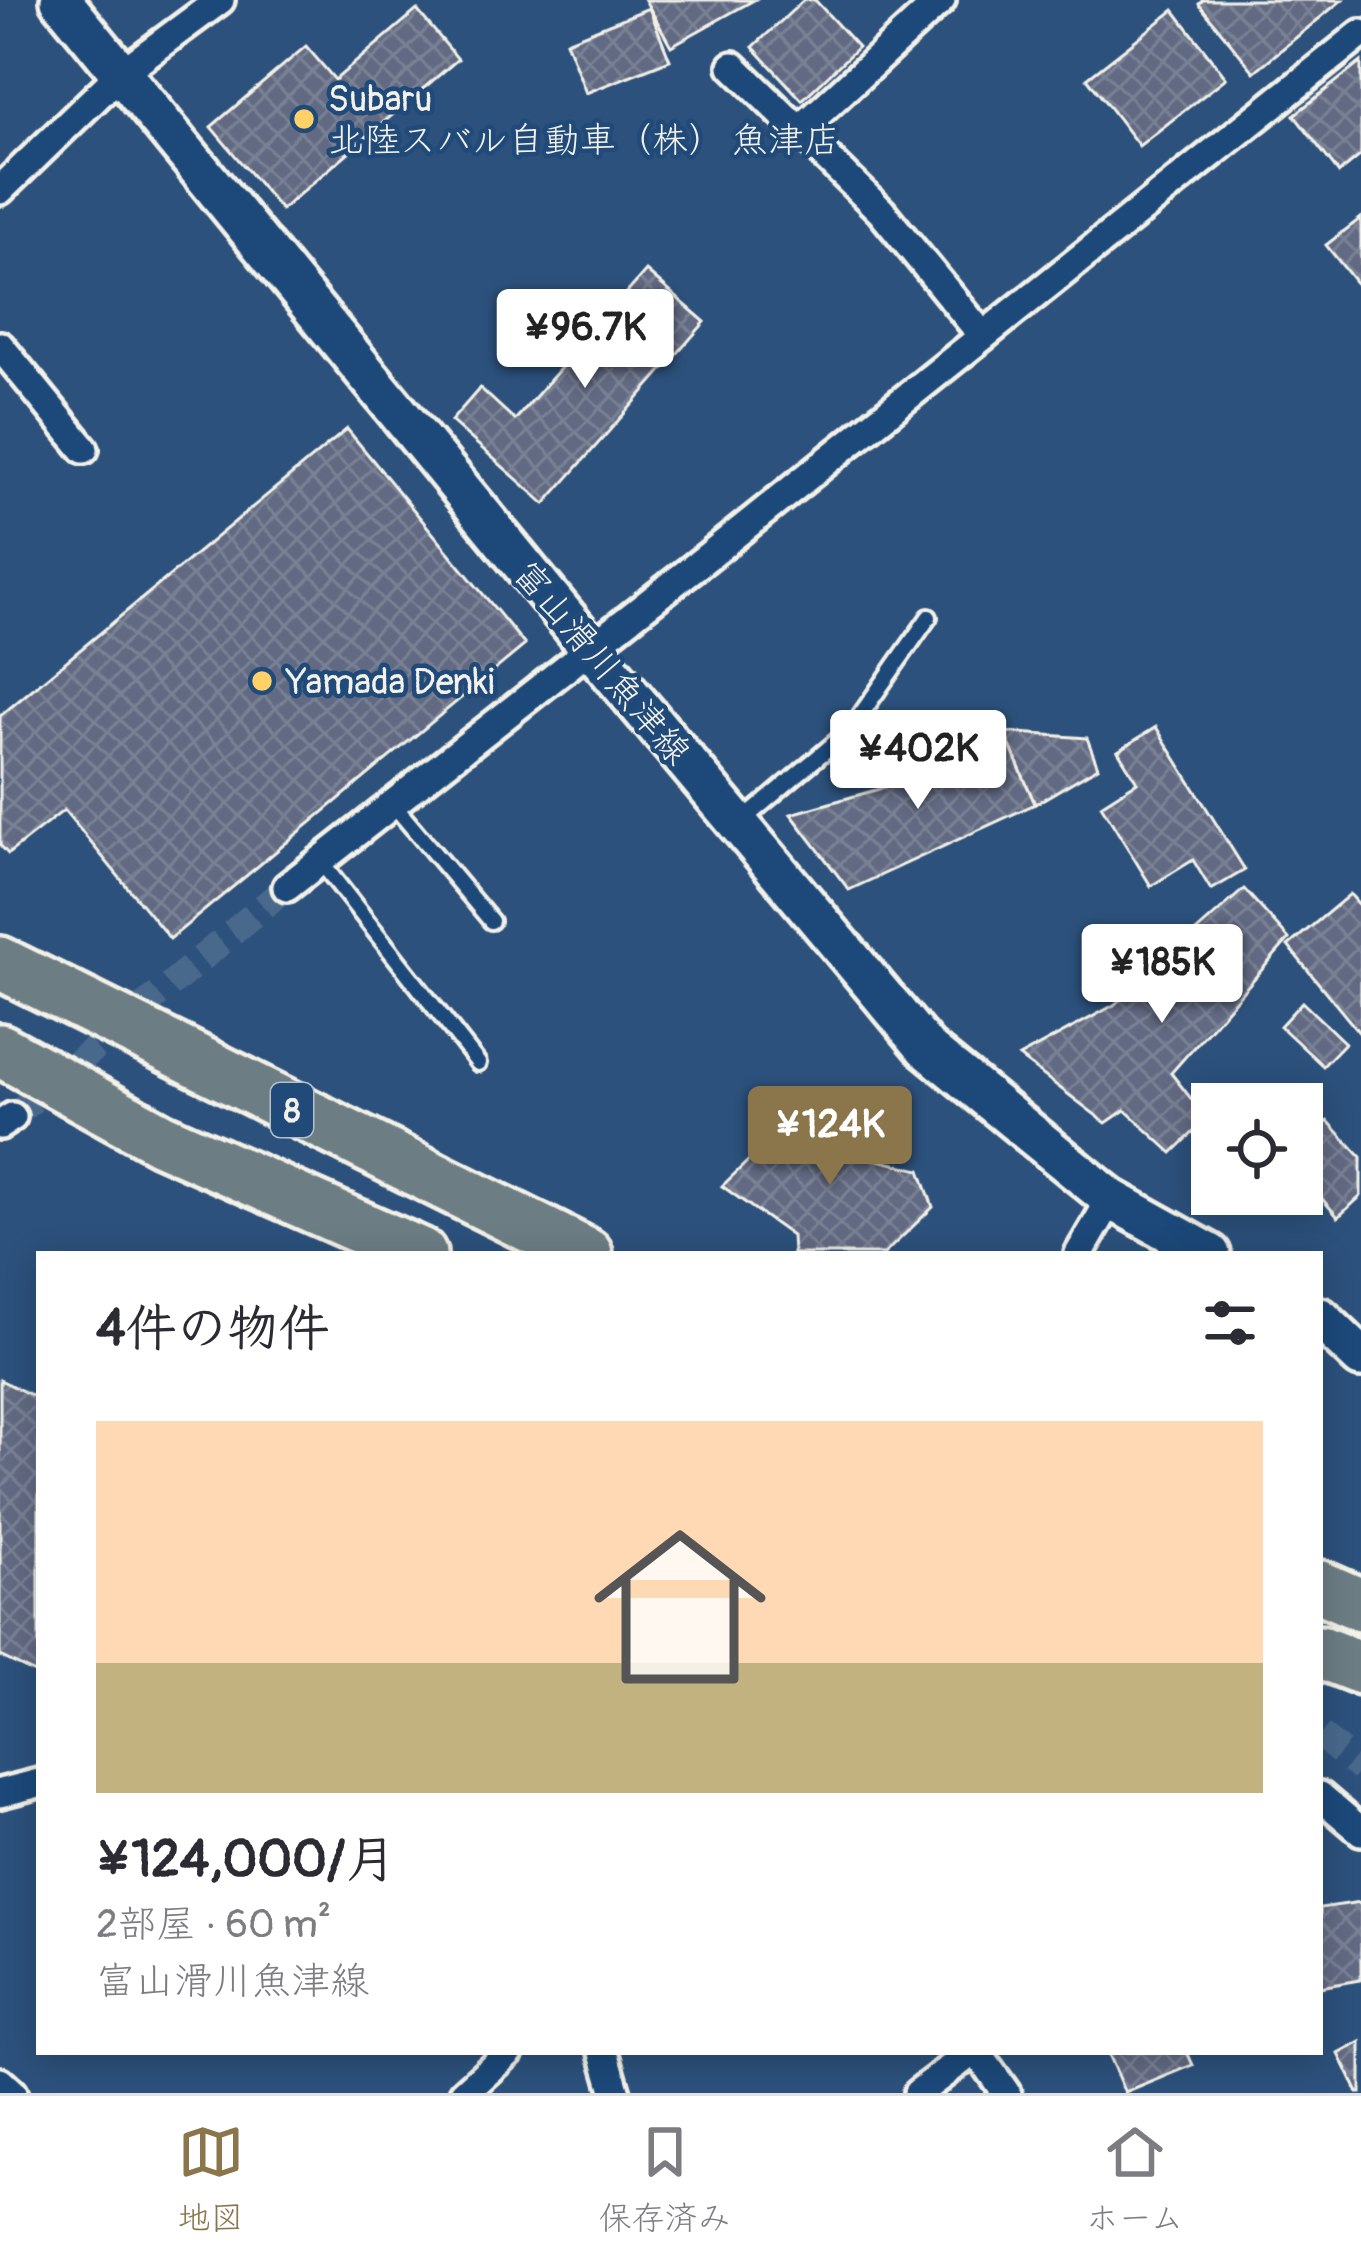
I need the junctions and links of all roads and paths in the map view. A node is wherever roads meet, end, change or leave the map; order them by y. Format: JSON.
{"nodes":[{"id":1,"x":61,"y":0,"type":"edge"},
{"id":2,"x":220,"y":0,"type":"edge"},
{"id":3,"x":940,"y":0,"type":"edge"},
{"id":4,"x":1361,"y":34,"type":"edge"},
{"id":5,"x":733,"y":66,"type":"dead end"},
{"id":6,"x":122,"y":73,"type":"junction"},
{"id":7,"x":800,"y":131,"type":"junction"},
{"id":8,"x":0,"y":190,"type":"edge"},
{"id":9,"x":983,"y":336,"type":"junction"},
{"id":10,"x":0,"y":346,"type":"edge"},
{"id":11,"x":84,"y":449,"type":"dead end"},
{"id":12,"x":929,"y":617,"type":"dead end"},
{"id":13,"x":590,"y":647,"type":"junction"},
{"id":14,"x":392,"y":803,"type":"junction"},
{"id":15,"x":738,"y":825,"type":"junction"},
{"id":16,"x":320,"y":861,"type":"junction"},
{"id":17,"x":287,"y":886,"type":"tunnel mouth"},
{"id":18,"x":491,"y":921,"type":"dead end"},
{"id":19,"x":0,"y":963,"type":"edge"},
{"id":20,"x":0,"y":1050,"type":"edge"},
{"id":21,"x":478,"y":1063,"type":"dead end"},
{"id":22,"x":1111,"y":1199,"type":"junction"},
{"id":23,"x":413,"y":1251,"type":"edge"},
{"id":24,"x":580,"y":1251,"type":"edge"},
{"id":25,"x":1081,"y":1251,"type":"edge"},
{"id":26,"x":1205,"y":1251,"type":"edge"},
{"id":27,"x":1323,"y":1321,"type":"edge"},
{"id":28,"x":1361,"y":1357,"type":"edge"},
{"id":29,"x":1323,"y":1588,"type":"edge"},
{"id":30,"x":1361,"y":1604,"type":"edge"},
{"id":31,"x":1323,"y":1653,"type":"edge"},
{"id":32,"x":1361,"y":1668,"type":"edge"},
{"id":33,"x":36,"y":1784,"type":"edge"},
{"id":34,"x":0,"y":1793,"type":"edge"},
{"id":35,"x":1323,"y":1799,"type":"edge"},
{"id":36,"x":1361,"y":1831,"type":"edge"},
{"id":37,"x":506,"y":2055,"type":"edge"},
{"id":38,"x":605,"y":2055,"type":"edge"},
{"id":39,"x":971,"y":2055,"type":"edge"},
{"id":40,"x":977,"y":2055,"type":"edge"},
{"id":41,"x":0,"y":2082,"type":"edge"},
{"id":42,"x":12,"y":2093,"type":"edge"},
{"id":43,"x":464,"y":2093,"type":"edge"},
{"id":44,"x":616,"y":2093,"type":"edge"},
{"id":45,"x":918,"y":2093,"type":"edge"},
{"id":46,"x":1006,"y":2093,"type":"edge"}],
"edges":[{"from":1,"to":6,"type":"main road","name":"富山滑川魚津線"},
{"from":2,"to":6,"type":"street"},
{"from":3,"to":7,"type":"street"},
{"from":4,"to":9,"type":"street"},
{"from":5,"to":7,"type":"street"},
{"from":6,"to":8,"type":"street"},
{"from":6,"to":13,"type":"main road","name":"富山滑川魚津線"},
{"from":7,"to":9,"type":"street"},
{"from":9,"to":13,"type":"street"},
{"from":10,"to":11,"type":"street"},
{"from":12,"to":15,"type":"lane"},
{"from":13,"to":14,"type":"street"},
{"from":13,"to":15,"type":"main road","name":"富山滑川魚津線"},
{"from":14,"to":16,"type":"street"},
{"from":14,"to":18,"type":"lane"},
{"from":15,"to":22,"type":"main road","name":"富山滑川魚津線"},
{"from":16,"to":17,"type":"street"},
{"from":16,"to":21,"type":"lane"},
{"from":19,"to":24,"type":"highway","number":"8"},
{"from":20,"to":23,"type":"highway","number":"8"},
{"from":22,"to":25,"type":"street"},
{"from":22,"to":26,"type":"main road","name":"富山滑川魚津線"},
{"from":27,"to":28,"type":"main road"},
{"from":29,"to":30,"type":"highway"},
{"from":31,"to":32,"type":"highway"},
{"from":33,"to":34,"type":"street"},
{"from":35,"to":36,"type":"street"},
{"from":37,"to":43,"type":"street"},
{"from":38,"to":44,"type":"street"},
{"from":39,"to":45,"type":"street"},
{"from":40,"to":46,"type":"street"},
{"from":41,"to":42,"type":"street"}]}
